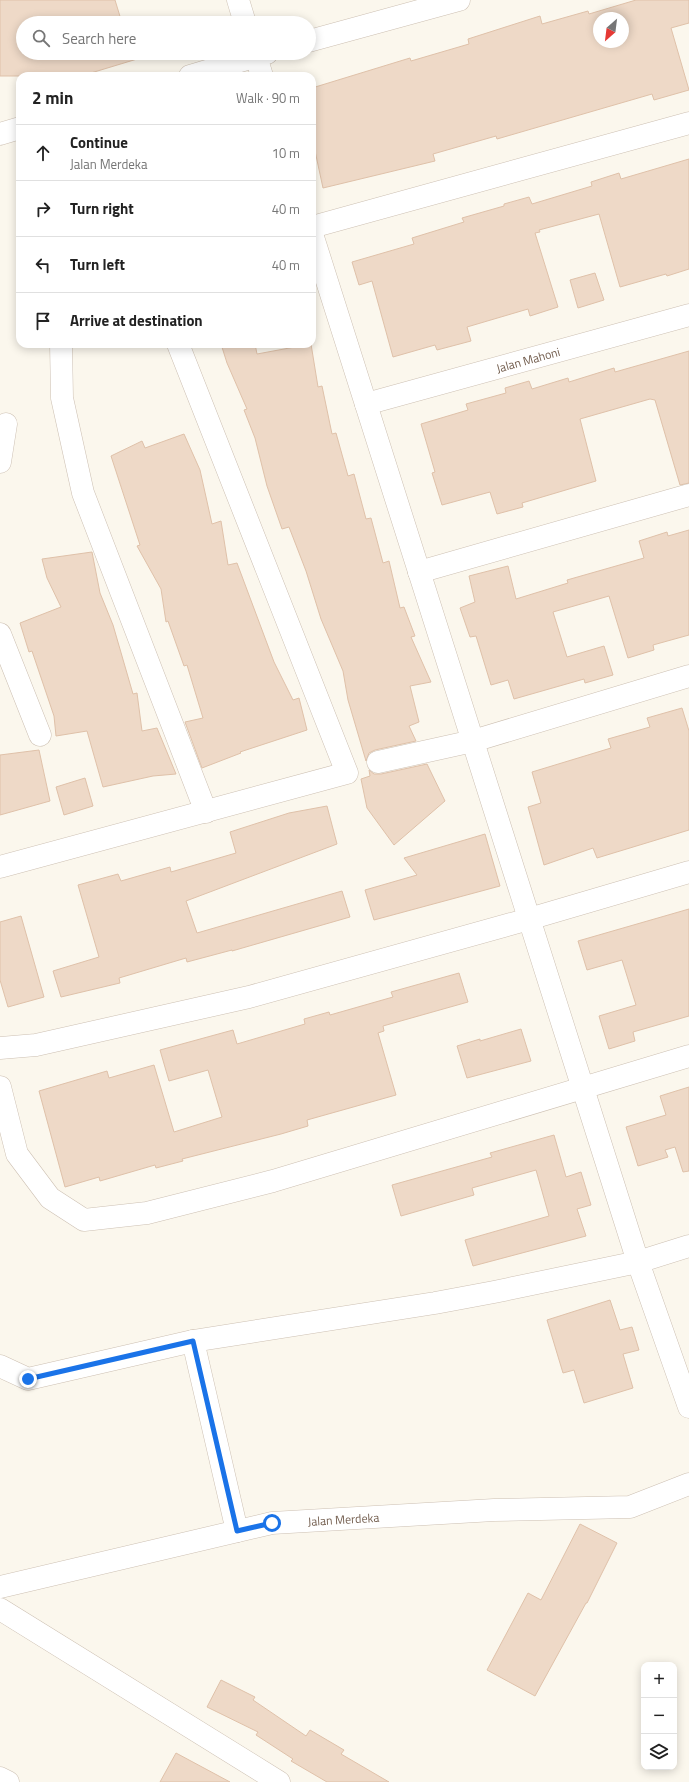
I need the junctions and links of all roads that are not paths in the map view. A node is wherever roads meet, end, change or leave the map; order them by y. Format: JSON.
{"nodes":[{"id":1,"x":238,"y":0,"type":"edge"},
{"id":2,"x":459,"y":0,"type":"edge"},
{"id":3,"x":243,"y":16,"type":"edge"},
{"id":4,"x":316,"y":39,"type":"edge"},
{"id":5,"x":260,"y":60,"type":"edge"},
{"id":6,"x":208,"y":72,"type":"edge"},
{"id":7,"x":689,"y":123,"type":"edge"},
{"id":8,"x":16,"y":129,"type":"edge"},
{"id":9,"x":0,"y":134,"type":"edge"},
{"id":10,"x":316,"y":226,"type":"edge"},
{"id":11,"x":316,"y":247,"type":"edge"},
{"id":12,"x":689,"y":315,"type":"edge"},
{"id":13,"x":61,"y":348,"type":"edge"},
{"id":14,"x":180,"y":348,"type":"edge"},
{"id":15,"x":366,"y":404,"type":"junction"},
{"id":16,"x":6,"y":424,"type":"dead end"},
{"id":17,"x":0,"y":462,"type":"edge"},
{"id":18,"x":689,"y":495,"type":"edge"},
{"id":19,"x":419,"y":572,"type":"junction"},
{"id":20,"x":0,"y":634,"type":"edge"},
{"id":21,"x":689,"y":676,"type":"edge"},
{"id":22,"x":40,"y":735,"type":"dead end"},
{"id":23,"x":473,"y":741,"type":"junction"},
{"id":24,"x":378,"y":762,"type":"dead end"},
{"id":25,"x":206,"y":812,"type":"junction"},
{"id":26,"x":0,"y":866,"type":"edge"},
{"id":27,"x":689,"y":872,"type":"edge"},
{"id":28,"x":529,"y":919,"type":"junction"},
{"id":29,"x":0,"y":1048,"type":"edge"},
{"id":30,"x":689,"y":1056,"type":"edge"},
{"id":31,"x":0,"y":1087,"type":"edge"},
{"id":32,"x":583,"y":1087,"type":"junction"},
{"id":33,"x":689,"y":1246,"type":"edge"},
{"id":34,"x":638,"y":1262,"type":"junction"},
{"id":35,"x":193,"y":1341,"type":"junction"},
{"id":36,"x":0,"y":1366,"type":"edge"},
{"id":37,"x":689,"y":1407,"type":"edge"},
{"id":38,"x":689,"y":1484,"type":"edge"},
{"id":39,"x":237,"y":1531,"type":"junction"},
{"id":40,"x":0,"y":1587,"type":"edge"},
{"id":41,"x":0,"y":1609,"type":"edge"},
{"id":42,"x":0,"y":1778,"type":"edge"},
{"id":43,"x":8,"y":1782,"type":"edge"},
{"id":44,"x":279,"y":1782,"type":"edge"}],
"edges":[{"from":1,"to":3,"type":"street"},
{"from":2,"to":4,"type":"street"},
{"from":5,"to":6,"type":"street"},
{"from":7,"to":10,"type":"street"},
{"from":8,"to":9,"type":"street"},
{"from":11,"to":15,"type":"street"},
{"from":12,"to":15,"type":"street","name":"Jalan Mahoni"},
{"from":13,"to":25,"type":"street"},
{"from":14,"to":25,"type":"street"},
{"from":15,"to":19,"type":"street"},
{"from":16,"to":17,"type":"street"},
{"from":18,"to":19,"type":"street"},
{"from":19,"to":23,"type":"street"},
{"from":20,"to":22,"type":"street"},
{"from":21,"to":23,"type":"street"},
{"from":23,"to":24,"type":"street"},
{"from":23,"to":28,"type":"street"},
{"from":25,"to":26,"type":"street"},
{"from":27,"to":28,"type":"street"},
{"from":28,"to":29,"type":"street"},
{"from":28,"to":32,"type":"street"},
{"from":30,"to":32,"type":"street"},
{"from":31,"to":32,"type":"street"},
{"from":32,"to":34,"type":"street"},
{"from":33,"to":34,"type":"street"},
{"from":34,"to":35,"type":"street"},
{"from":34,"to":37,"type":"street"},
{"from":35,"to":36,"type":"street"},
{"from":35,"to":39,"type":"street"},
{"from":38,"to":39,"type":"street","name":"Jalan Merdeka"},
{"from":39,"to":40,"type":"street","name":"Jalan Merdeka"},
{"from":41,"to":44,"type":"street"},
{"from":42,"to":43,"type":"street"}]}
